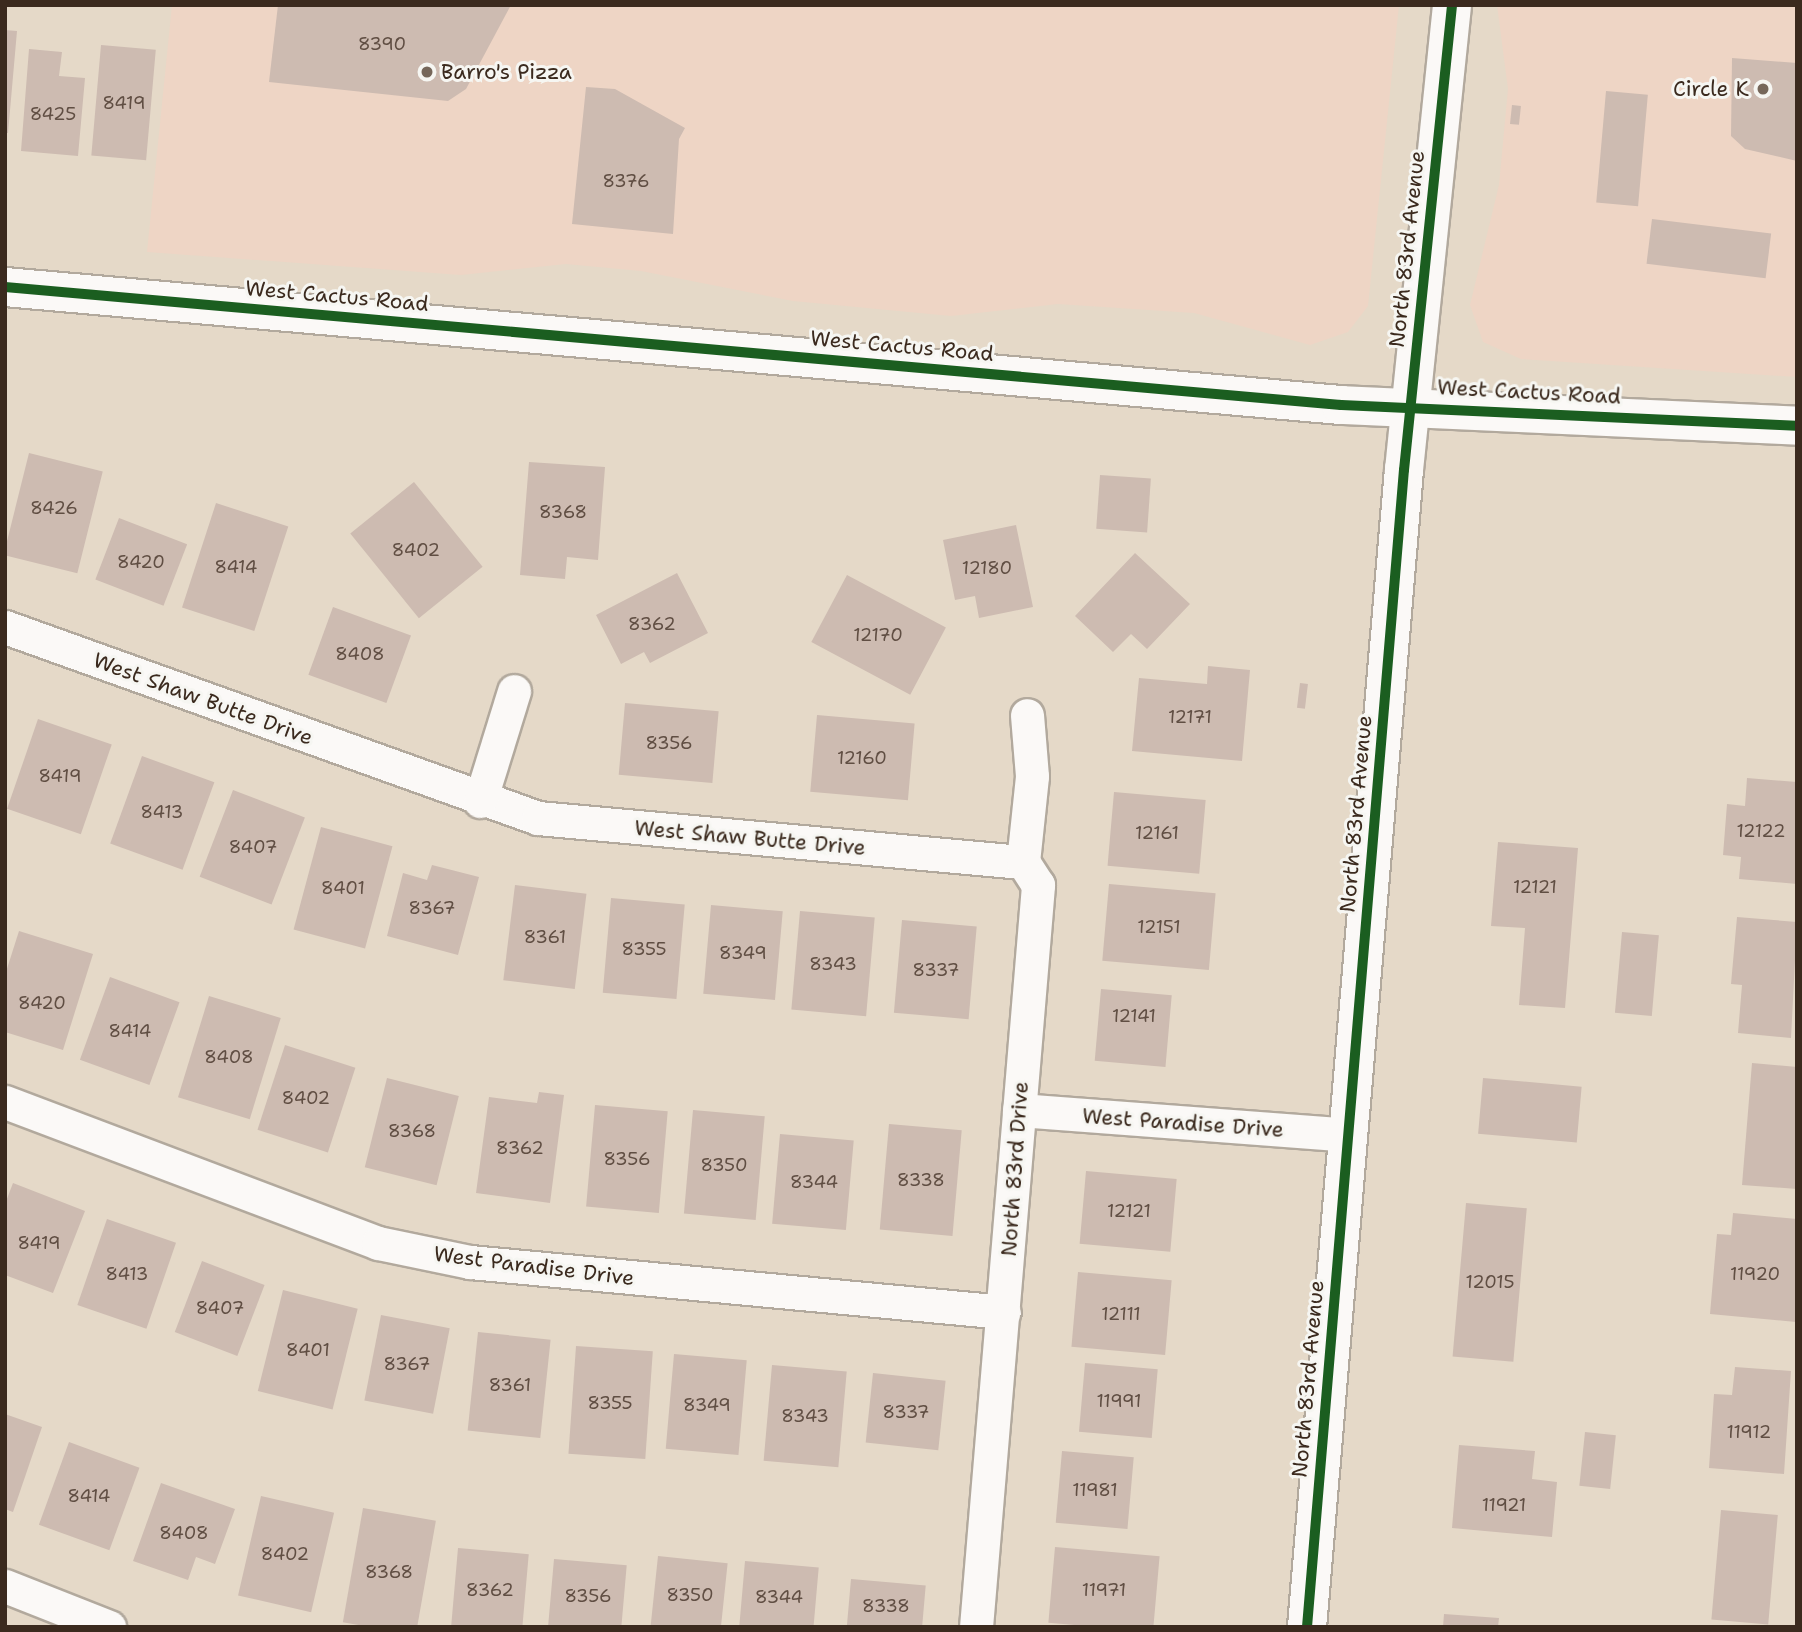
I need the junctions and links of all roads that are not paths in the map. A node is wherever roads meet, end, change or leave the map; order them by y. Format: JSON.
{"nodes":[{"id":1,"x":1452,"y":5,"type":"edge"},
{"id":2,"x":5,"y":287,"type":"edge"},
{"id":3,"x":1410,"y":406,"type":"junction"},
{"id":4,"x":1797,"y":426,"type":"edge"},
{"id":5,"x":5,"y":626,"type":"edge"},
{"id":6,"x":514,"y":691,"type":"dead end"},
{"id":7,"x":1027,"y":715,"type":"dead end"},
{"id":8,"x":480,"y":801,"type":"junction"},
{"id":9,"x":1023,"y":862,"type":"junction"},
{"id":10,"x":5,"y":1102,"type":"edge"},
{"id":11,"x":1019,"y":1110,"type":"junction"},
{"id":12,"x":1348,"y":1135,"type":"junction"},
{"id":13,"x":1004,"y":1312,"type":"junction"},
{"id":14,"x":5,"y":1586,"type":"edge"},
{"id":15,"x":109,"y":1627,"type":"edge"},
{"id":16,"x":976,"y":1627,"type":"edge"},
{"id":17,"x":1307,"y":1627,"type":"edge"}],
"edges":[{"from":1,"to":3,"type":"main road","name":"North 83rd Avenue"},
{"from":2,"to":3,"type":"main road","name":"West Cactus Road"},
{"from":3,"to":4,"type":"main road","name":"West Cactus Road"},
{"from":3,"to":12,"type":"main road","name":"North 83rd Avenue"},
{"from":5,"to":8,"type":"street","name":"West Shaw Butte Drive"},
{"from":6,"to":8,"type":"street"},
{"from":7,"to":9,"type":"street"},
{"from":8,"to":9,"type":"street","name":"West Shaw Butte Drive"},
{"from":9,"to":11,"type":"street","name":"North 83rd Drive"},
{"from":10,"to":13,"type":"street","name":"West Paradise Drive"},
{"from":11,"to":12,"type":"street","name":"West Paradise Drive"},
{"from":11,"to":13,"type":"street","name":"North 83rd Drive"},
{"from":12,"to":17,"type":"main road","name":"North 83rd Avenue"},
{"from":13,"to":16,"type":"street","name":"North 83rd Drive"},
{"from":14,"to":15,"type":"street"}]}
